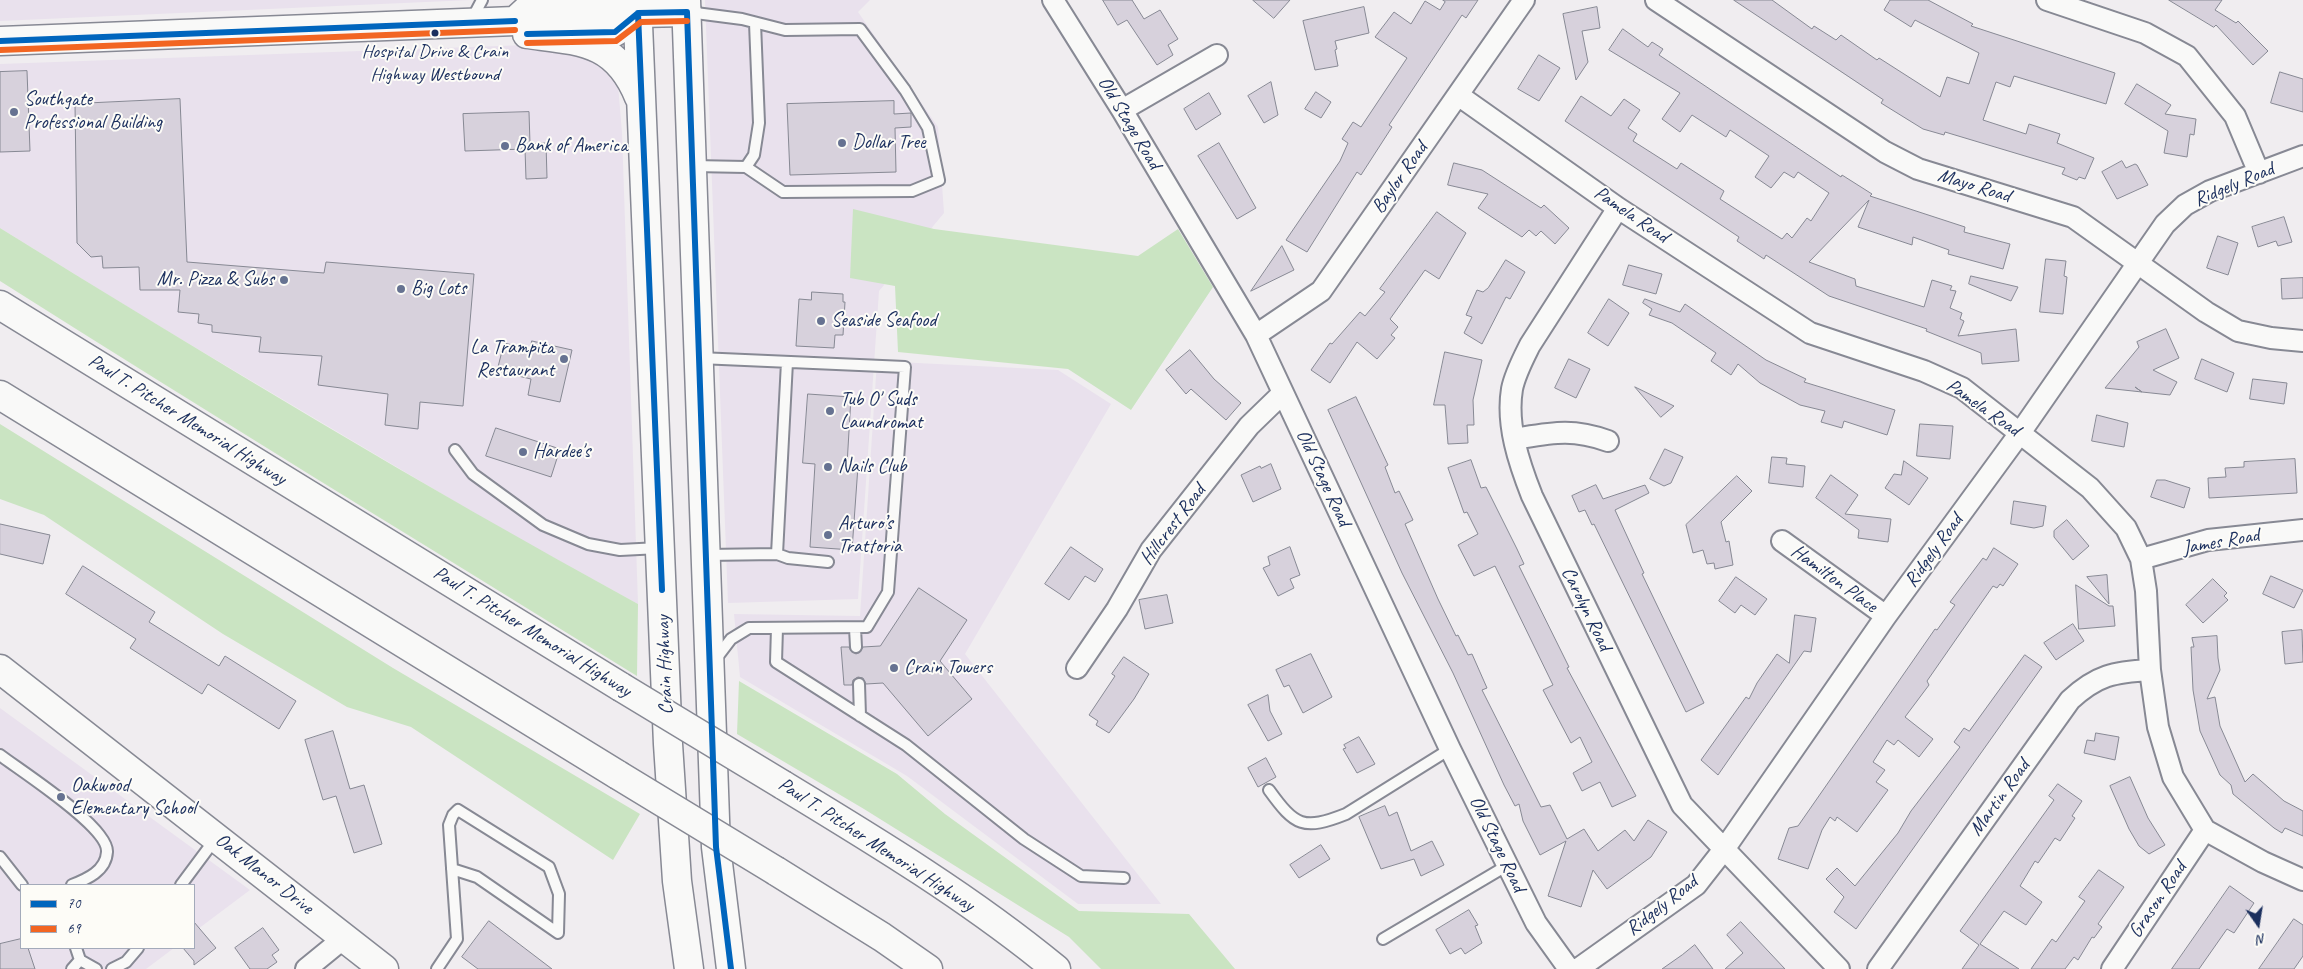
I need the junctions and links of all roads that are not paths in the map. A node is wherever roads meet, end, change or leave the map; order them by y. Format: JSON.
{"nodes":[{"id":1,"x":1053,"y":0,"type":"edge"},
{"id":2,"x":1524,"y":0,"type":"edge"},
{"id":3,"x":1656,"y":0,"type":"edge"},
{"id":4,"x":2047,"y":0,"type":"edge"},
{"id":5,"x":575,"y":4,"type":"edge"},
{"id":6,"x":638,"y":6,"type":"edge"},
{"id":7,"x":686,"y":6,"type":"edge"},
{"id":8,"x":477,"y":11,"type":"edge"},
{"id":9,"x":755,"y":23,"type":"junction"},
{"id":10,"x":521,"y":27,"type":"junction"},
{"id":11,"x":0,"y":41,"type":"edge"},
{"id":12,"x":1217,"y":55,"type":"dead end"},
{"id":13,"x":1458,"y":94,"type":"junction"},
{"id":14,"x":641,"y":102,"type":"junction"},
{"id":15,"x":1122,"y":110,"type":"junction"},
{"id":16,"x":2303,"y":156,"type":"edge"},
{"id":17,"x":692,"y":166,"type":"junction"},
{"id":18,"x":746,"y":167,"type":"junction"},
{"id":19,"x":2259,"y":173,"type":"junction"},
{"id":20,"x":1618,"y":208,"type":"junction"},
{"id":21,"x":2139,"y":263,"type":"junction"},
{"id":22,"x":0,"y":306,"type":"edge"},
{"id":23,"x":1256,"y":335,"type":"junction"},
{"id":24,"x":2303,"y":341,"type":"edge"},
{"id":25,"x":698,"y":358,"type":"junction"},
{"id":26,"x":786,"y":362,"type":"junction"},
{"id":27,"x":1282,"y":393,"type":"junction"},
{"id":28,"x":0,"y":395,"type":"edge"},
{"id":29,"x":2020,"y":433,"type":"junction"},
{"id":30,"x":1514,"y":439,"type":"junction"},
{"id":31,"x":1608,"y":441,"type":"dead end"},
{"id":32,"x":455,"y":450,"type":"dead end"},
{"id":33,"x":2303,"y":530,"type":"edge"},
{"id":34,"x":1782,"y":541,"type":"dead end"},
{"id":35,"x":660,"y":548,"type":"junction"},
{"id":36,"x":777,"y":554,"type":"junction"},
{"id":37,"x":705,"y":555,"type":"junction"},
{"id":38,"x":2141,"y":559,"type":"junction"},
{"id":39,"x":828,"y":562,"type":"dead end"},
{"id":40,"x":1886,"y":616,"type":"junction"},
{"id":41,"x":777,"y":628,"type":"junction"},
{"id":42,"x":855,"y":628,"type":"junction"},
{"id":43,"x":856,"y":647,"type":"dead end"},
{"id":44,"x":709,"y":667,"type":"junction"},
{"id":45,"x":1077,"y":668,"type":"dead end"},
{"id":46,"x":2150,"y":670,"type":"junction"},
{"id":47,"x":8,"y":679,"type":"edge"},
{"id":48,"x":859,"y":684,"type":"dead end"},
{"id":49,"x":860,"y":716,"type":"junction"},
{"id":50,"x":1450,"y":749,"type":"junction"},
{"id":51,"x":0,"y":755,"type":"edge"},
{"id":52,"x":1269,"y":790,"type":"dead end"},
{"id":53,"x":2205,"y":830,"type":"junction"},
{"id":54,"x":217,"y":837,"type":"junction"},
{"id":55,"x":1725,"y":848,"type":"junction"},
{"id":56,"x":0,"y":857,"type":"edge"},
{"id":57,"x":1508,"y":866,"type":"junction"},
{"id":58,"x":452,"y":869,"type":"junction"},
{"id":59,"x":1124,"y":878,"type":"dead end"},
{"id":60,"x":2303,"y":880,"type":"edge"},
{"id":61,"x":21,"y":884,"type":"edge"},
{"id":62,"x":74,"y":884,"type":"edge"},
{"id":63,"x":182,"y":884,"type":"edge"},
{"id":64,"x":344,"y":938,"type":"junction"},
{"id":65,"x":1383,"y":939,"type":"dead end"},
{"id":66,"x":76,"y":949,"type":"edge"},
{"id":67,"x":137,"y":949,"type":"edge"},
{"id":68,"x":80,"y":960,"type":"junction"},
{"id":69,"x":72,"y":969,"type":"edge"},
{"id":70,"x":96,"y":969,"type":"edge"},
{"id":71,"x":112,"y":969,"type":"edge"},
{"id":72,"x":306,"y":969,"type":"edge"},
{"id":73,"x":384,"y":969,"type":"edge"},
{"id":74,"x":437,"y":969,"type":"edge"},
{"id":75,"x":689,"y":969,"type":"edge"},
{"id":76,"x":731,"y":969,"type":"edge"},
{"id":77,"x":928,"y":969,"type":"edge"},
{"id":78,"x":1056,"y":969,"type":"edge"},
{"id":79,"x":1569,"y":969,"type":"edge"},
{"id":80,"x":1578,"y":969,"type":"edge"},
{"id":81,"x":1839,"y":969,"type":"edge"},
{"id":82,"x":1878,"y":969,"type":"edge"},
{"id":83,"x":2112,"y":969,"type":"edge"}],
"edges":[{"from":1,"to":15,"type":"street","name":"Old Stage Road"},
{"from":2,"to":13,"type":"street","name":"Baylor Road"},
{"from":3,"to":21,"type":"street","name":"Mayo Road"},
{"from":4,"to":19,"type":"street"},
{"from":5,"to":6,"type":"main road"},
{"from":5,"to":10,"type":"main road"},
{"from":6,"to":7,"type":"main road"},
{"from":6,"to":10,"type":"main road"},
{"from":6,"to":14,"type":"main road","name":"Crain Highway"},
{"from":7,"to":9,"type":"lane"},
{"from":7,"to":17,"type":"main road"},
{"from":8,"to":10,"type":"main road"},
{"from":8,"to":11,"type":"main road"},
{"from":9,"to":18,"type":"lane"},
{"from":9,"to":18,"type":"lane"},
{"from":10,"to":14,"type":"main road"},
{"from":12,"to":15,"type":"street"},
{"from":13,"to":20,"type":"street","name":"Pamela Road"},
{"from":13,"to":23,"type":"street","name":"Baylor Road"},
{"from":14,"to":35,"type":"main road","name":"Crain Highway"},
{"from":15,"to":23,"type":"street","name":"Old Stage Road"},
{"from":16,"to":19,"type":"street","name":"Ridgely Road"},
{"from":17,"to":18,"type":"lane"},
{"from":17,"to":25,"type":"main road"},
{"from":19,"to":21,"type":"street","name":"Ridgely Road"},
{"from":20,"to":29,"type":"street","name":"Pamela Road"},
{"from":20,"to":30,"type":"street","name":"Carolyn Road"},
{"from":21,"to":24,"type":"street","name":"Mayo Road"},
{"from":21,"to":29,"type":"street","name":"Ridgely Road"},
{"from":22,"to":78,"type":"main road","name":"Paul T. Pitcher Memorial Highway","bridge":true},
{"from":23,"to":27,"type":"street","name":"Old Stage Road"},
{"from":25,"to":26,"type":"lane"},
{"from":25,"to":37,"type":"main road"},
{"from":26,"to":36,"type":"lane"},
{"from":26,"to":42,"type":"lane"},
{"from":27,"to":45,"type":"street","name":"Hillcrest Road"},
{"from":27,"to":50,"type":"street","name":"Old Stage Road"},
{"from":28,"to":77,"type":"main road","bridge":true},
{"from":29,"to":38,"type":"street","name":"Pamela Road"},
{"from":29,"to":40,"type":"street","name":"Ridgely Road"},
{"from":30,"to":31,"type":"street"},
{"from":30,"to":55,"type":"street","name":"Carolyn Road"},
{"from":32,"to":35,"type":"lane"},
{"from":33,"to":38,"type":"street","name":"James Road"},
{"from":34,"to":40,"type":"street","name":"Hamilton Place"},
{"from":35,"to":75,"type":"main road","name":"Crain Highway"},
{"from":36,"to":37,"type":"lane"},
{"from":36,"to":39,"type":"lane"},
{"from":37,"to":44,"type":"main road"},
{"from":38,"to":46,"type":"street","name":"Pamela Road"},
{"from":40,"to":55,"type":"street","name":"Ridgely Road"},
{"from":41,"to":42,"type":"lane"},
{"from":41,"to":44,"type":"lane"},
{"from":41,"to":49,"type":"lane"},
{"from":42,"to":43,"type":"lane"},
{"from":44,"to":76,"type":"main road"},
{"from":46,"to":53,"type":"street","name":"Pamela Road"},
{"from":46,"to":82,"type":"street","name":"Martin Road"},
{"from":47,"to":54,"type":"main road","name":"Oak Manor Drive"},
{"from":48,"to":49,"type":"lane"},
{"from":49,"to":59,"type":"lane"},
{"from":50,"to":52,"type":"lane"},
{"from":50,"to":57,"type":"street","name":"Old Stage Road"},
{"from":51,"to":62,"type":"lane"},
{"from":53,"to":60,"type":"street","name":"Pamela Road"},
{"from":53,"to":83,"type":"street","name":"Grason Road"},
{"from":54,"to":63,"type":"lane"},
{"from":54,"to":64,"type":"main road","name":"Oak Manor Drive"},
{"from":55,"to":80,"type":"street","name":"Ridgely Road"},
{"from":55,"to":81,"type":"street","name":"Carolyn Road"},
{"from":56,"to":61,"type":"lane"},
{"from":57,"to":65,"type":"lane"},
{"from":57,"to":79,"type":"street","name":"Old Stage Road"},
{"from":58,"to":58,"type":"lane"},
{"from":58,"to":74,"type":"lane"},
{"from":64,"to":72,"type":"street"},
{"from":64,"to":73,"type":"main road","name":"Oak Manor Drive"},
{"from":66,"to":68,"type":"lane"},
{"from":67,"to":71,"type":"lane"},
{"from":68,"to":69,"type":"lane"},
{"from":68,"to":70,"type":"lane"}]}
